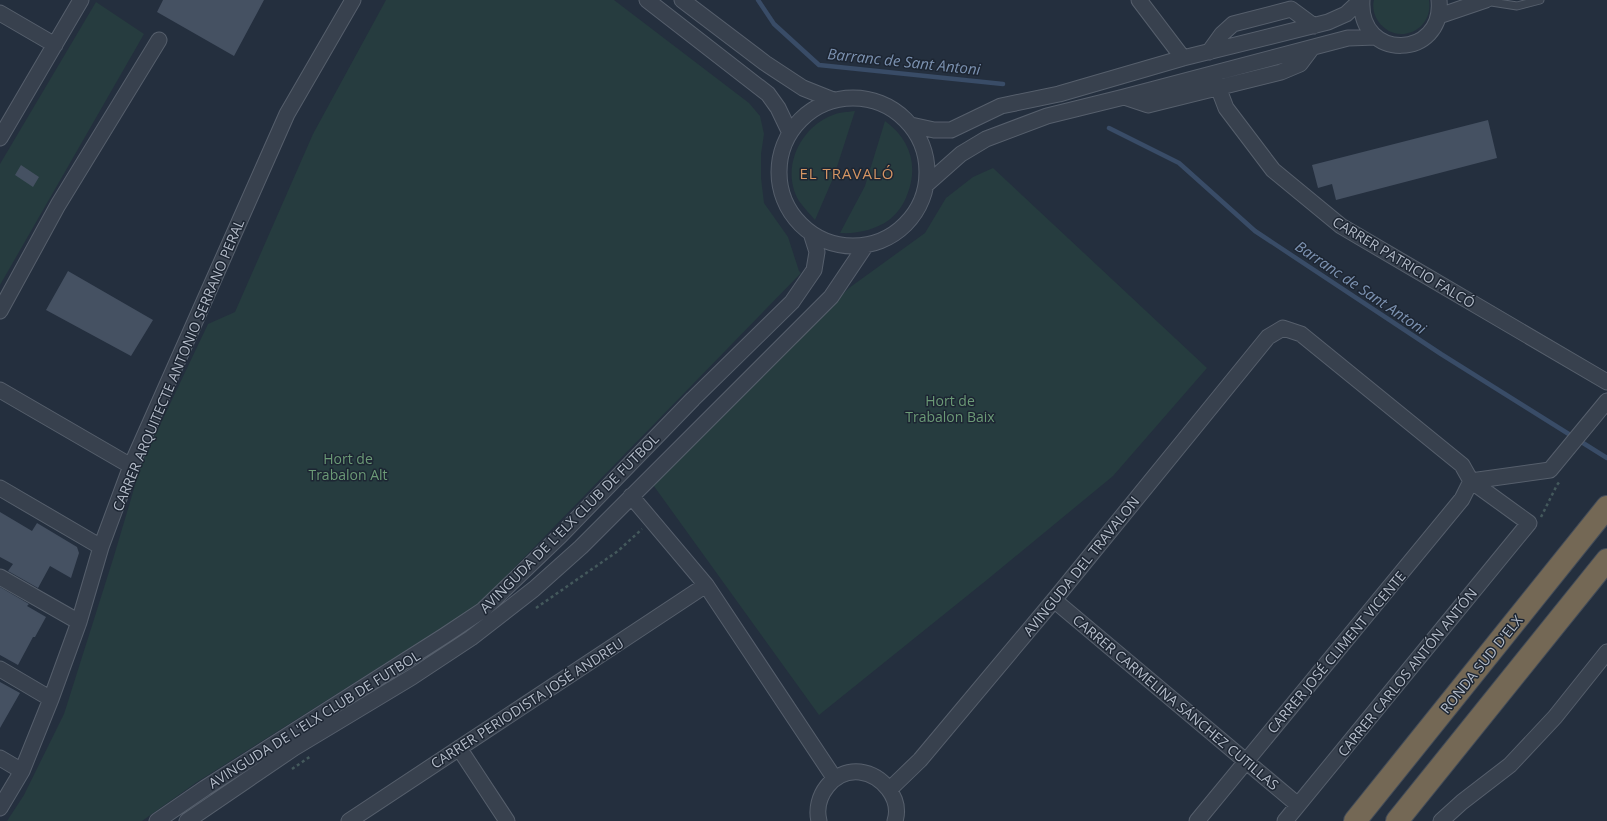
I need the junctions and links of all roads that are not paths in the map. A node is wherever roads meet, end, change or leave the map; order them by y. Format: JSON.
{"nodes":[{"id":1,"x":81,"y":0,"type":"edge"},
{"id":2,"x":353,"y":0,"type":"edge"},
{"id":3,"x":647,"y":0,"type":"edge"},
{"id":4,"x":682,"y":0,"type":"edge"},
{"id":5,"x":1139,"y":0,"type":"edge"},
{"id":6,"x":1362,"y":0,"type":"edge"},
{"id":7,"x":1439,"y":0,"type":"edge"},
{"id":8,"x":1484,"y":0,"type":"edge"},
{"id":9,"x":1540,"y":0,"type":"edge"},
{"id":10,"x":0,"y":13,"type":"edge"},
{"id":11,"x":1439,"y":16,"type":"junction"},
{"id":12,"x":1314,"y":26,"type":"junction"},
{"id":13,"x":1376,"y":37,"type":"junction"},
{"id":14,"x":159,"y":40,"type":"dead end"},
{"id":15,"x":55,"y":45,"type":"junction"},
{"id":16,"x":1312,"y":48,"type":"junction"},
{"id":17,"x":1209,"y":52,"type":"junction"},
{"id":18,"x":1183,"y":58,"type":"junction"},
{"id":19,"x":1218,"y":87,"type":"junction"},
{"id":20,"x":1124,"y":97,"type":"junction"},
{"id":21,"x":834,"y":100,"type":"junction"},
{"id":22,"x":911,"y":125,"type":"junction"},
{"id":23,"x":790,"y":133,"type":"junction"},
{"id":24,"x":0,"y":138,"type":"edge"},
{"id":25,"x":926,"y":185,"type":"junction"},
{"id":26,"x":811,"y":233,"type":"junction"},
{"id":27,"x":866,"y":245,"type":"junction"},
{"id":28,"x":0,"y":311,"type":"edge"},
{"id":29,"x":1607,"y":382,"type":"edge"},
{"id":30,"x":0,"y":390,"type":"edge"},
{"id":31,"x":1607,"y":401,"type":"edge"},
{"id":32,"x":131,"y":466,"type":"junction"},
{"id":33,"x":1471,"y":481,"type":"junction"},
{"id":34,"x":0,"y":488,"type":"edge"},
{"id":35,"x":631,"y":496,"type":"junction"},
{"id":36,"x":1607,"y":507,"type":"edge"},
{"id":37,"x":102,"y":547,"type":"junction"},
{"id":38,"x":1607,"y":560,"type":"edge"},
{"id":39,"x":0,"y":578,"type":"edge"},
{"id":40,"x":706,"y":585,"type":"junction"},
{"id":41,"x":1054,"y":600,"type":"junction"},
{"id":42,"x":79,"y":622,"type":"junction"},
{"id":43,"x":1607,"y":652,"type":"edge"},
{"id":44,"x":0,"y":669,"type":"edge"},
{"id":45,"x":51,"y":699,"type":"junction"},
{"id":46,"x":459,"y":748,"type":"junction"},
{"id":47,"x":0,"y":758,"type":"edge"},
{"id":48,"x":1247,"y":760,"type":"junction"},
{"id":49,"x":22,"y":771,"type":"junction"},
{"id":50,"x":835,"y":779,"type":"junction"},
{"id":51,"x":890,"y":789,"type":"junction"},
{"id":52,"x":1298,"y":805,"type":"junction"},
{"id":53,"x":0,"y":808,"type":"edge"},
{"id":54,"x":818,"y":820,"type":"edge"},
{"id":55,"x":157,"y":821,"type":"edge"},
{"id":56,"x":187,"y":821,"type":"edge"},
{"id":57,"x":349,"y":821,"type":"edge"},
{"id":58,"x":507,"y":821,"type":"edge"},
{"id":59,"x":894,"y":821,"type":"edge"},
{"id":60,"x":1197,"y":821,"type":"edge"},
{"id":61,"x":1284,"y":821,"type":"edge"},
{"id":62,"x":1355,"y":821,"type":"edge"},
{"id":63,"x":1397,"y":821,"type":"edge"},
{"id":64,"x":1441,"y":821,"type":"edge"}],
"edges":[{"from":1,"to":15,"type":"street"},
{"from":2,"to":32,"type":"street","name":"CARRER ARQUITECTE ANTONIO SERRANO PERAL"},
{"from":3,"to":23,"type":"street"},
{"from":4,"to":21,"type":"street"},
{"from":5,"to":18,"type":"street"},
{"from":6,"to":12,"type":"street"},
{"from":6,"to":13,"type":"street"},
{"from":7,"to":11,"type":"street"},
{"from":8,"to":9,"type":"lane"},
{"from":8,"to":11,"type":"street"},
{"from":10,"to":15,"type":"street"},
{"from":11,"to":13,"type":"street"},
{"from":12,"to":17,"type":"street"},
{"from":12,"to":17,"type":"street"},
{"from":13,"to":16,"type":"street"},
{"from":14,"to":28,"type":"street"},
{"from":15,"to":24,"type":"street"},
{"from":16,"to":19,"type":"street"},
{"from":16,"to":20,"type":"street"},
{"from":17,"to":18,"type":"street"},
{"from":18,"to":22,"type":"street"},
{"from":19,"to":20,"type":"street"},
{"from":19,"to":29,"type":"street","name":"CARRER PATRICIO FALCÓ"},
{"from":20,"to":25,"type":"street"},
{"from":21,"to":22,"type":"street"},
{"from":21,"to":23,"type":"street"},
{"from":22,"to":25,"type":"street"},
{"from":23,"to":26,"type":"street"},
{"from":25,"to":27,"type":"street"},
{"from":26,"to":27,"type":"street"},
{"from":26,"to":55,"type":"street","name":"AVINGUDA DE L'ELX CLUB DE FUTBOL"},
{"from":27,"to":35,"type":"street","name":"AVINGUDA DE L'ELX CLUB DE FUTBOL"},
{"from":30,"to":32,"type":"street"},
{"from":31,"to":33,"type":"street"},
{"from":32,"to":37,"type":"street","name":"CARRER ARQUITECTE ANTONIO SERRANO PERAL"},
{"from":33,"to":41,"type":"street","name":"AVINGUDA DEL TRAVALON"},
{"from":33,"to":48,"type":"street","name":"CARRER JOSÉ CLIMENT VICENTE"},
{"from":33,"to":52,"type":"street","name":"CARRER CARLOS ANTÓN ANTÓN"},
{"from":34,"to":37,"type":"street"},
{"from":35,"to":40,"type":"street"},
{"from":35,"to":56,"type":"street","name":"AVINGUDA DE L'ELX CLUB DE FUTBOL"},
{"from":36,"to":62,"type":"highway","name":"RONDA SUD D'ELX"},
{"from":37,"to":42,"type":"street","name":"CARRER ARQUITECTE ANTONIO SERRANO PERAL"},
{"from":38,"to":63,"type":"highway"},
{"from":39,"to":42,"type":"street"},
{"from":40,"to":46,"type":"street","name":"CARRER PERIODISTA JOSÉ ANDREU"},
{"from":40,"to":50,"type":"street"},
{"from":41,"to":48,"type":"street","name":"CARRER CARMELINA SÁNCHEZ CUTILLAS"},
{"from":41,"to":51,"type":"street","name":"AVINGUDA DEL TRAVALON"},
{"from":42,"to":45,"type":"street","name":"CARRER ARQUITECTE ANTONIO SERRANO PERAL"},
{"from":43,"to":64,"type":"street"},
{"from":44,"to":45,"type":"street"},
{"from":45,"to":49,"type":"street","name":"CARRER ARQUITECTE ANTONIO SERRANO PERAL"},
{"from":46,"to":57,"type":"street","name":"CARRER PERIODISTA JOSÉ ANDREU"},
{"from":46,"to":58,"type":"street"},
{"from":47,"to":49,"type":"street"},
{"from":48,"to":52,"type":"street","name":"CARRER CARMELINA SÁNCHEZ CUTILLAS"},
{"from":48,"to":60,"type":"street","name":"CARRER JOSÉ CLIMENT VICENTE"},
{"from":49,"to":53,"type":"street","name":"CARRER ARQUITECTE ANTONIO SERRANO PERAL"},
{"from":50,"to":51,"type":"street"},
{"from":50,"to":54,"type":"street"},
{"from":51,"to":59,"type":"street"},
{"from":52,"to":61,"type":"street","name":"CARRER CARLOS ANTÓN ANTÓN"}]}
